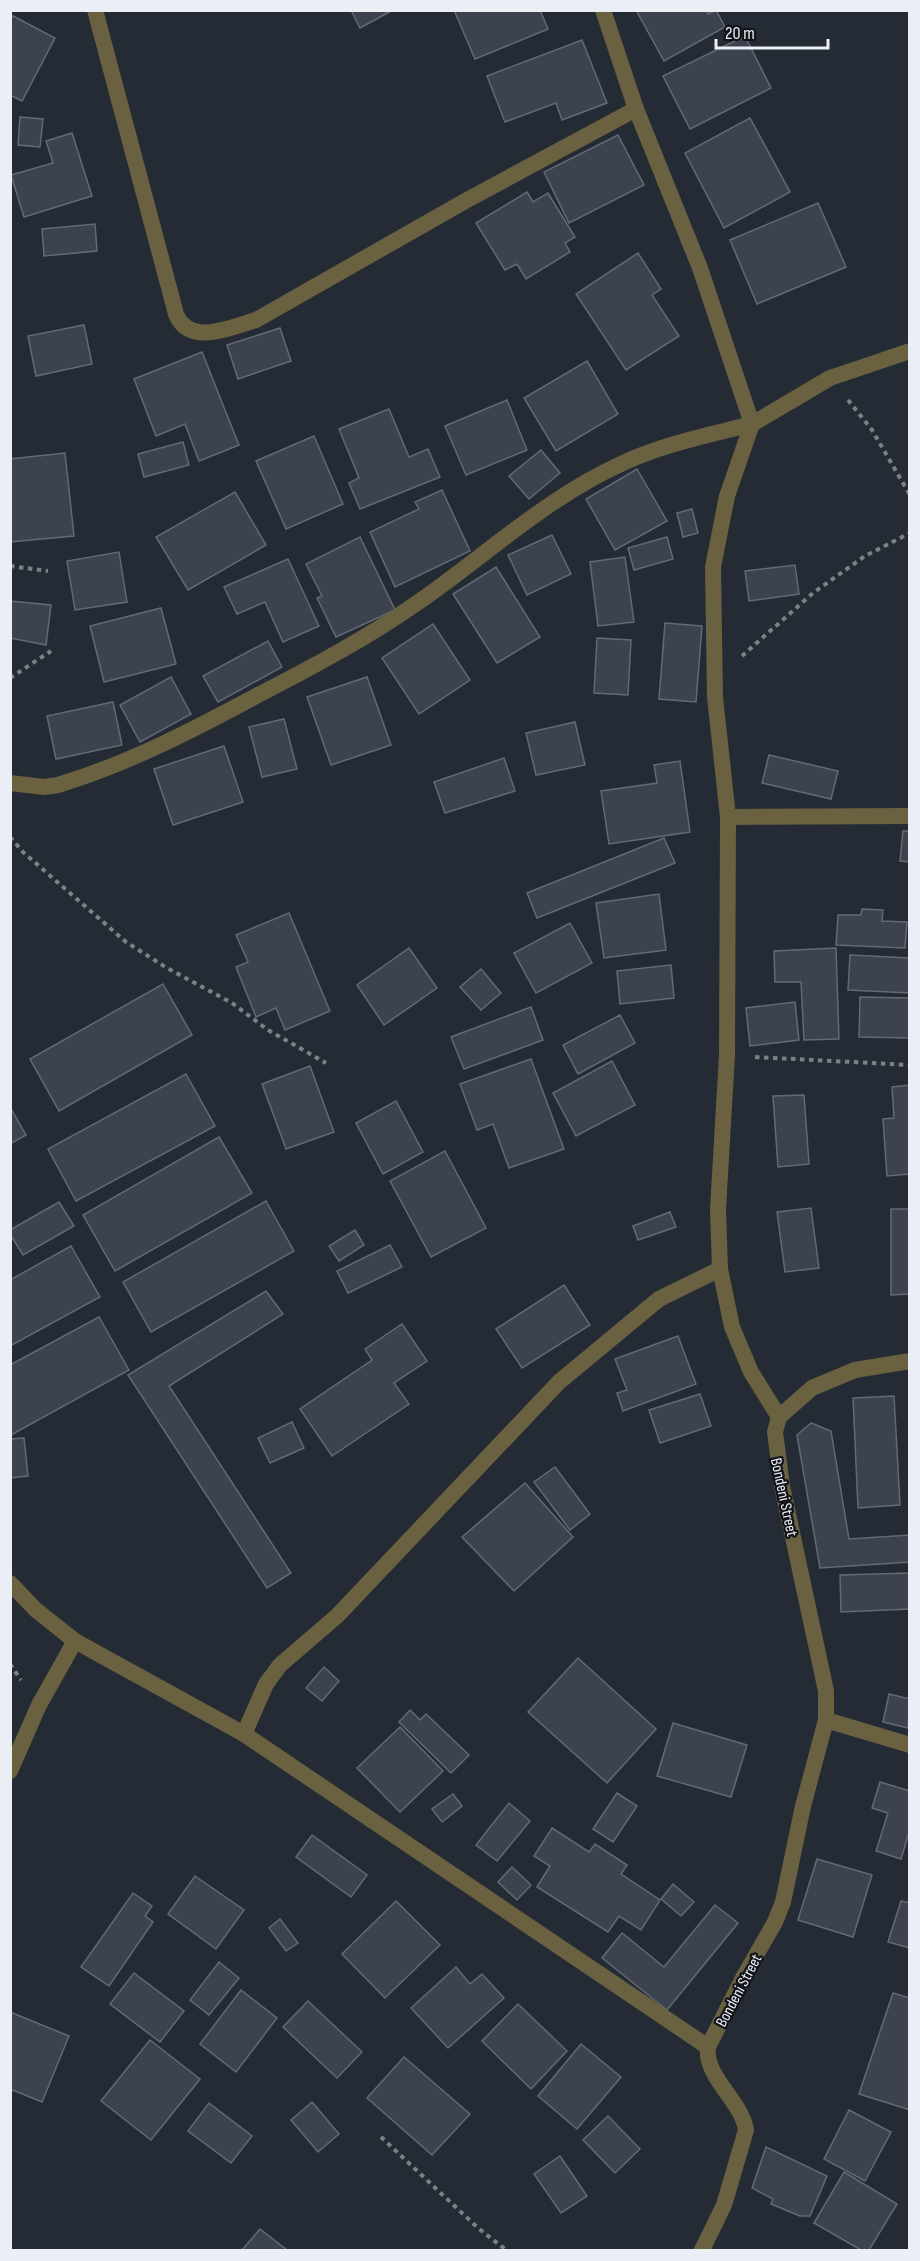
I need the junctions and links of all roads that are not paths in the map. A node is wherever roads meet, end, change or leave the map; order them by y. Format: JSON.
{"nodes":[{"id":1,"x":95,"y":10,"type":"edge"},
{"id":2,"x":603,"y":10,"type":"edge"},
{"id":3,"x":636,"y":110,"type":"junction"},
{"id":4,"x":909,"y":351,"type":"edge"},
{"id":5,"x":753,"y":424,"type":"junction"},
{"id":6,"x":10,"y":783,"type":"edge"},
{"id":7,"x":909,"y":816,"type":"edge"},
{"id":8,"x":729,"y":817,"type":"junction"},
{"id":9,"x":720,"y":1269,"type":"junction"},
{"id":10,"x":909,"y":1361,"type":"edge"},
{"id":11,"x":778,"y":1418,"type":"junction"},
{"id":12,"x":10,"y":1583,"type":"edge"},
{"id":13,"x":75,"y":1641,"type":"junction"},
{"id":14,"x":826,"y":1720,"type":"junction"},
{"id":15,"x":244,"y":1734,"type":"junction"},
{"id":16,"x":909,"y":1745,"type":"edge"},
{"id":17,"x":10,"y":1771,"type":"edge"},
{"id":18,"x":708,"y":2047,"type":"junction"},
{"id":19,"x":702,"y":2250,"type":"edge"}],
"edges":[{"from":1,"to":3,"type":"street"},
{"from":2,"to":3,"type":"street"},
{"from":3,"to":5,"type":"street"},
{"from":4,"to":5,"type":"street"},
{"from":5,"to":6,"type":"street"},
{"from":5,"to":8,"type":"street"},
{"from":7,"to":8,"type":"street"},
{"from":8,"to":9,"type":"street"},
{"from":9,"to":11,"type":"street"},
{"from":9,"to":15,"type":"street"},
{"from":10,"to":11,"type":"street"},
{"from":11,"to":14,"type":"street","name":"Bondeni Street"},
{"from":12,"to":13,"type":"street"},
{"from":13,"to":15,"type":"street"},
{"from":13,"to":17,"type":"street"},
{"from":14,"to":16,"type":"street"},
{"from":14,"to":18,"type":"street","name":"Bondeni Street"},
{"from":15,"to":18,"type":"street"},
{"from":18,"to":19,"type":"street","name":"Bondeni Street"}]}
